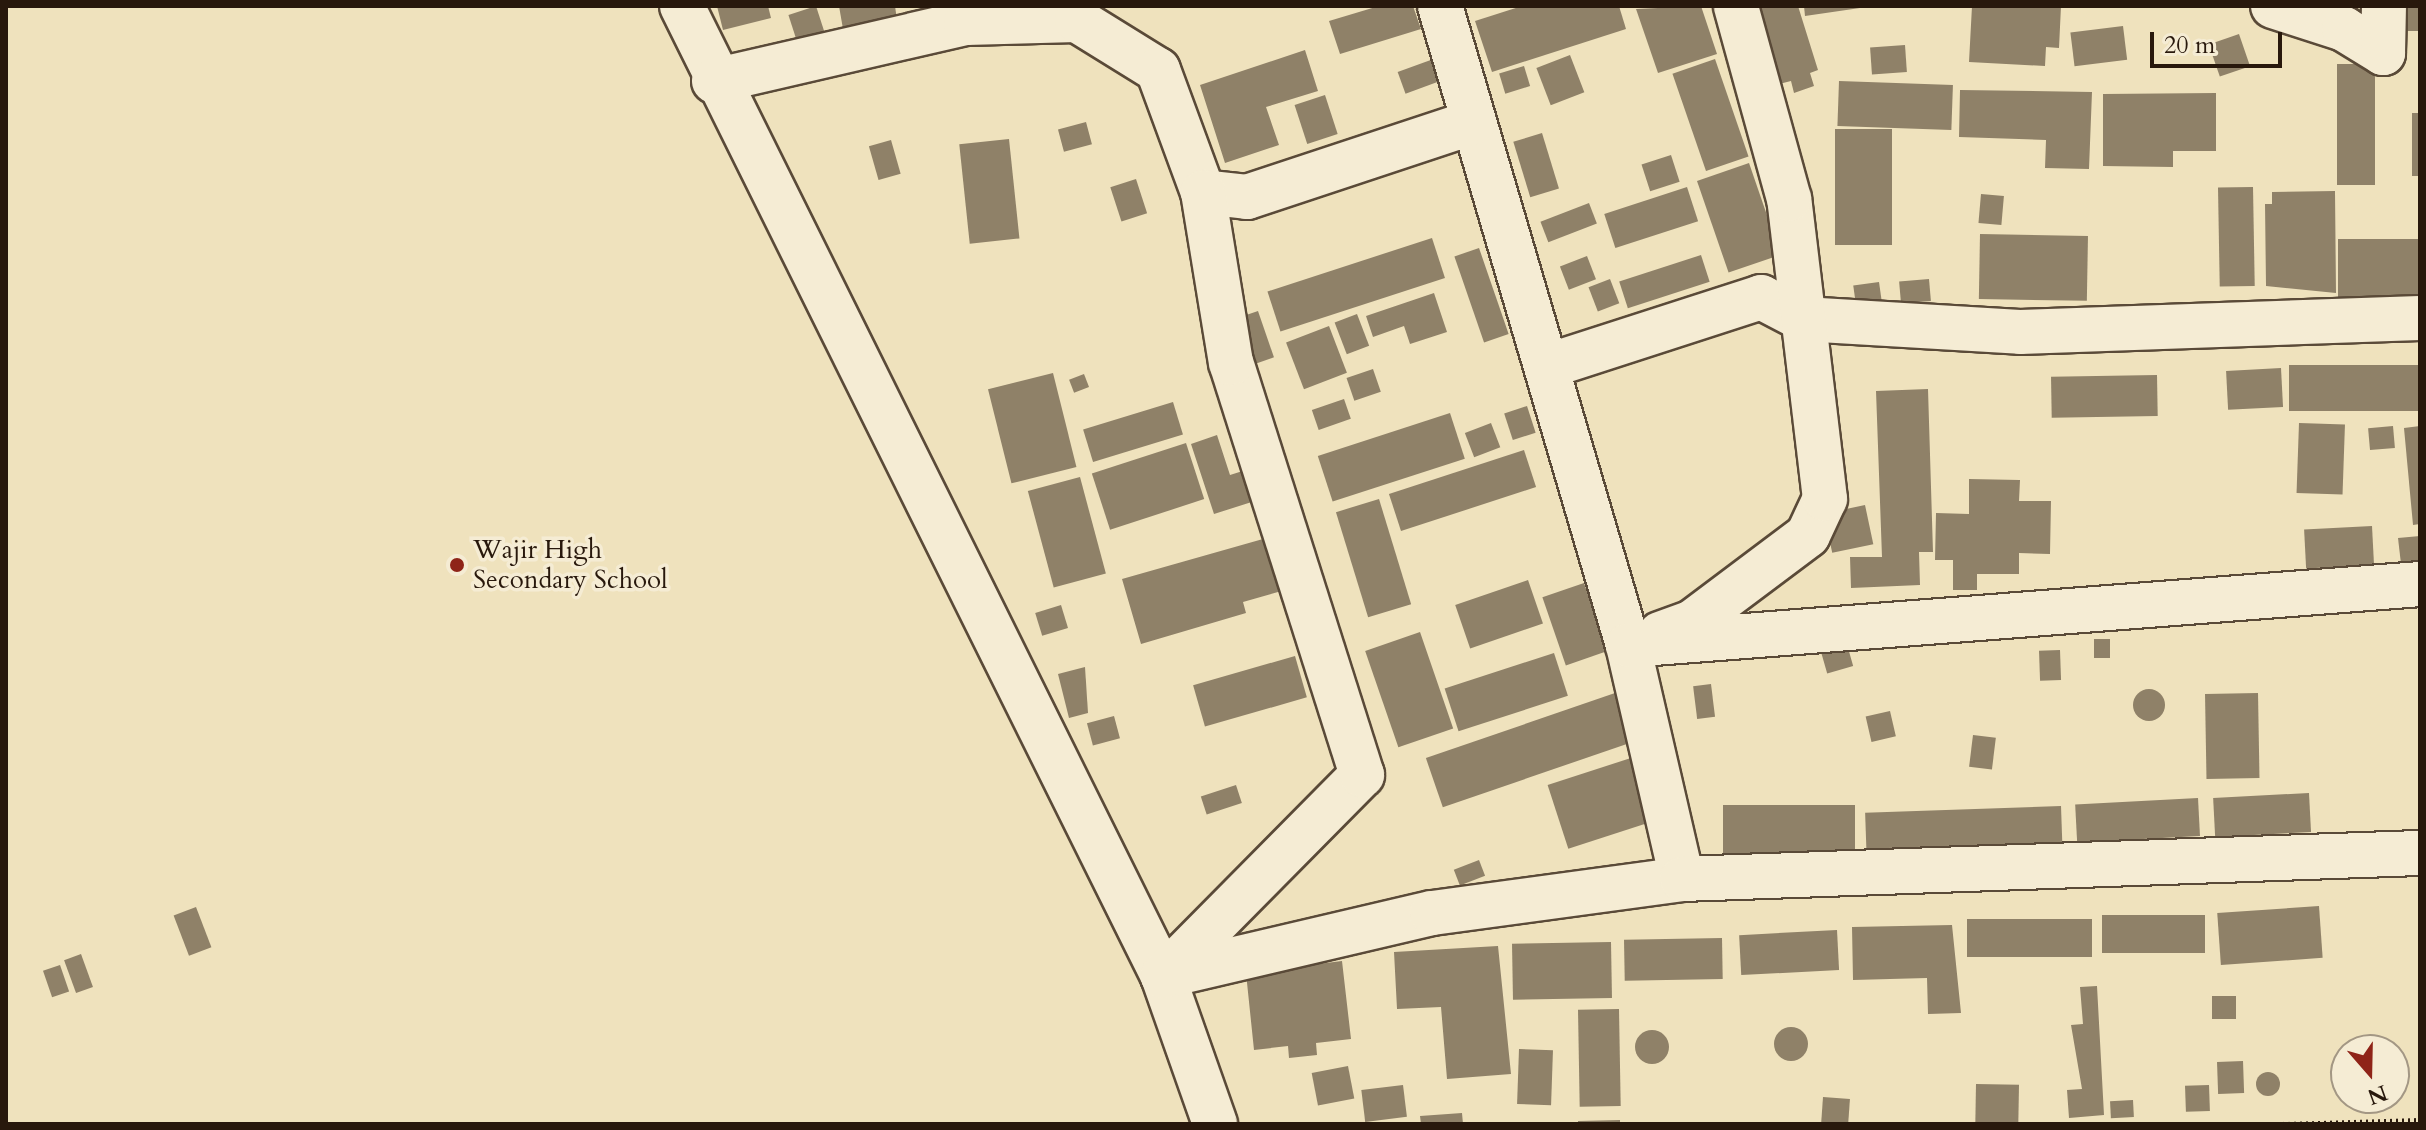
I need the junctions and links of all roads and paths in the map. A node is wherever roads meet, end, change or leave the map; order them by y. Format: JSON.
{"nodes":[{"id":1,"x":682,"y":6,"type":"edge"},
{"id":2,"x":1440,"y":6,"type":"edge"},
{"id":3,"x":1736,"y":6,"type":"edge"},
{"id":4,"x":2273,"y":6,"type":"edge"},
{"id":5,"x":2384,"y":6,"type":"edge"},
{"id":6,"x":714,"y":81,"type":"junction"},
{"id":7,"x":1474,"y":122,"type":"junction"},
{"id":8,"x":1203,"y":192,"type":"junction"},
{"id":9,"x":2420,"y":318,"type":"edge"},
{"id":10,"x":1803,"y":319,"type":"junction"},
{"id":11,"x":1548,"y":366,"type":"junction"},
{"id":12,"x":2420,"y":584,"type":"edge"},
{"id":13,"x":1628,"y":645,"type":"junction"},
{"id":14,"x":2420,"y":853,"type":"edge"},
{"id":15,"x":1682,"y":879,"type":"junction"},
{"id":16,"x":1163,"y":976,"type":"junction"},
{"id":17,"x":2420,"y":1120,"type":"edge"},
{"id":18,"x":1215,"y":1124,"type":"edge"},
{"id":19,"x":2282,"y":1124,"type":"edge"}],
"edges":[{"from":1,"to":6,"type":"street"},
{"from":2,"to":7,"type":"street"},
{"from":3,"to":10,"type":"street"},
{"from":4,"to":5,"type":"street"},
{"from":6,"to":8,"type":"street"},
{"from":6,"to":16,"type":"street"},
{"from":7,"to":8,"type":"street"},
{"from":7,"to":11,"type":"street"},
{"from":8,"to":16,"type":"street"},
{"from":9,"to":10,"type":"street"},
{"from":10,"to":11,"type":"street"},
{"from":10,"to":13,"type":"street"},
{"from":11,"to":13,"type":"street"},
{"from":12,"to":13,"type":"street"},
{"from":13,"to":15,"type":"street"},
{"from":14,"to":15,"type":"street"},
{"from":15,"to":16,"type":"street"},
{"from":16,"to":18,"type":"street"},
{"from":17,"to":19,"type":"path"}]}
